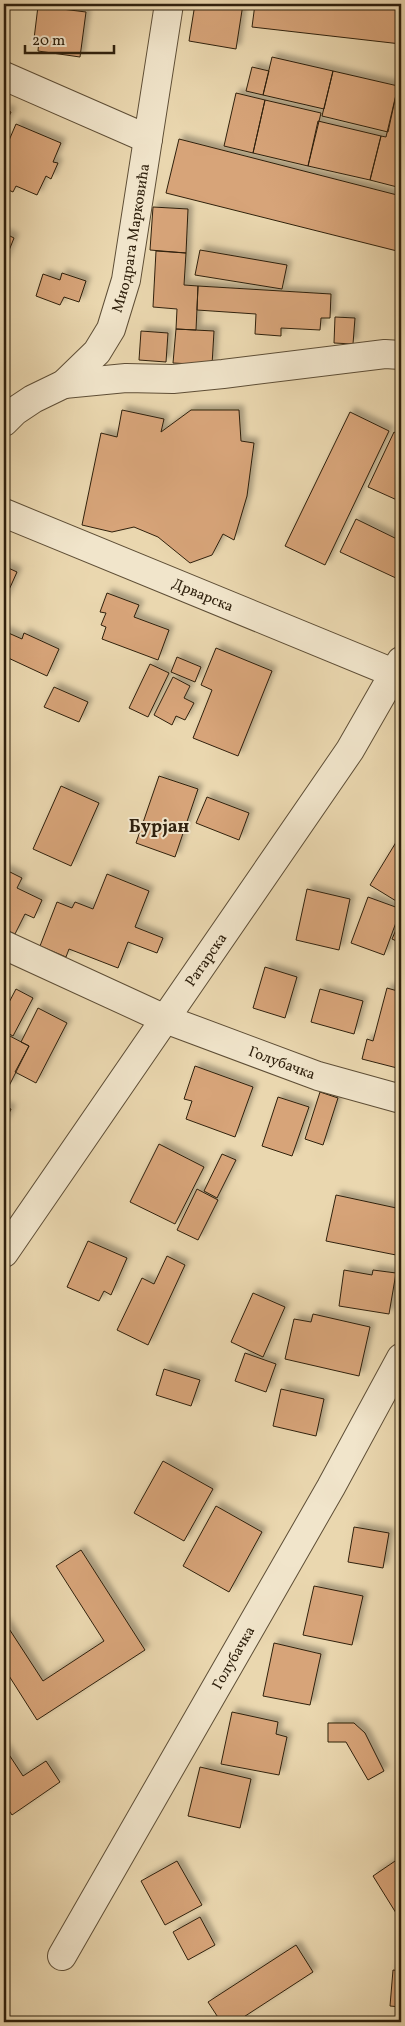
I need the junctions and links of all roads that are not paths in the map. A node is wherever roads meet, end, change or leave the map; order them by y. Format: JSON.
{"nodes":[{"id":1,"x":169,"y":4,"type":"edge"},
{"id":2,"x":4,"y":76,"type":"edge"},
{"id":3,"x":148,"y":139,"type":"junction"},
{"id":4,"x":111,"y":329,"type":"junction"},
{"id":5,"x":401,"y":355,"type":"edge"},
{"id":6,"x":133,"y":378,"type":"junction"},
{"id":7,"x":64,"y":384,"type":"junction"},
{"id":8,"x":4,"y":422,"type":"edge"},
{"id":9,"x":4,"y":512,"type":"edge"},
{"id":10,"x":399,"y":670,"type":"edge"},
{"id":11,"x":4,"y":944,"type":"edge"},
{"id":12,"x":165,"y":1018,"type":"junction"},
{"id":13,"x":401,"y":1099,"type":"edge"},
{"id":14,"x":4,"y":1253,"type":"edge"},
{"id":15,"x":401,"y":1358,"type":"edge"},
{"id":16,"x":62,"y":1956,"type":"dead end"}],
"edges":[{"from":1,"to":3,"type":"street","name":"Миодрага Марковића"},
{"from":2,"to":3,"type":"street"},
{"from":3,"to":4,"type":"street","name":"Миодрага Марковића"},
{"from":4,"to":6,"type":"street"},
{"from":4,"to":7,"type":"street","name":"Миодрага Марковића"},
{"from":5,"to":6,"type":"street"},
{"from":6,"to":7,"type":"street"},
{"from":7,"to":8,"type":"street","name":"Миодрага Марковића"},
{"from":9,"to":10,"type":"street","name":"Дрварска"},
{"from":10,"to":12,"type":"street","name":"Ратарска"},
{"from":11,"to":12,"type":"street","name":"Голубачка"},
{"from":12,"to":13,"type":"street","name":"Голубачка"},
{"from":12,"to":14,"type":"street","name":"Ратарска"},
{"from":15,"to":16,"type":"street","name":"Голубачка"}]}
